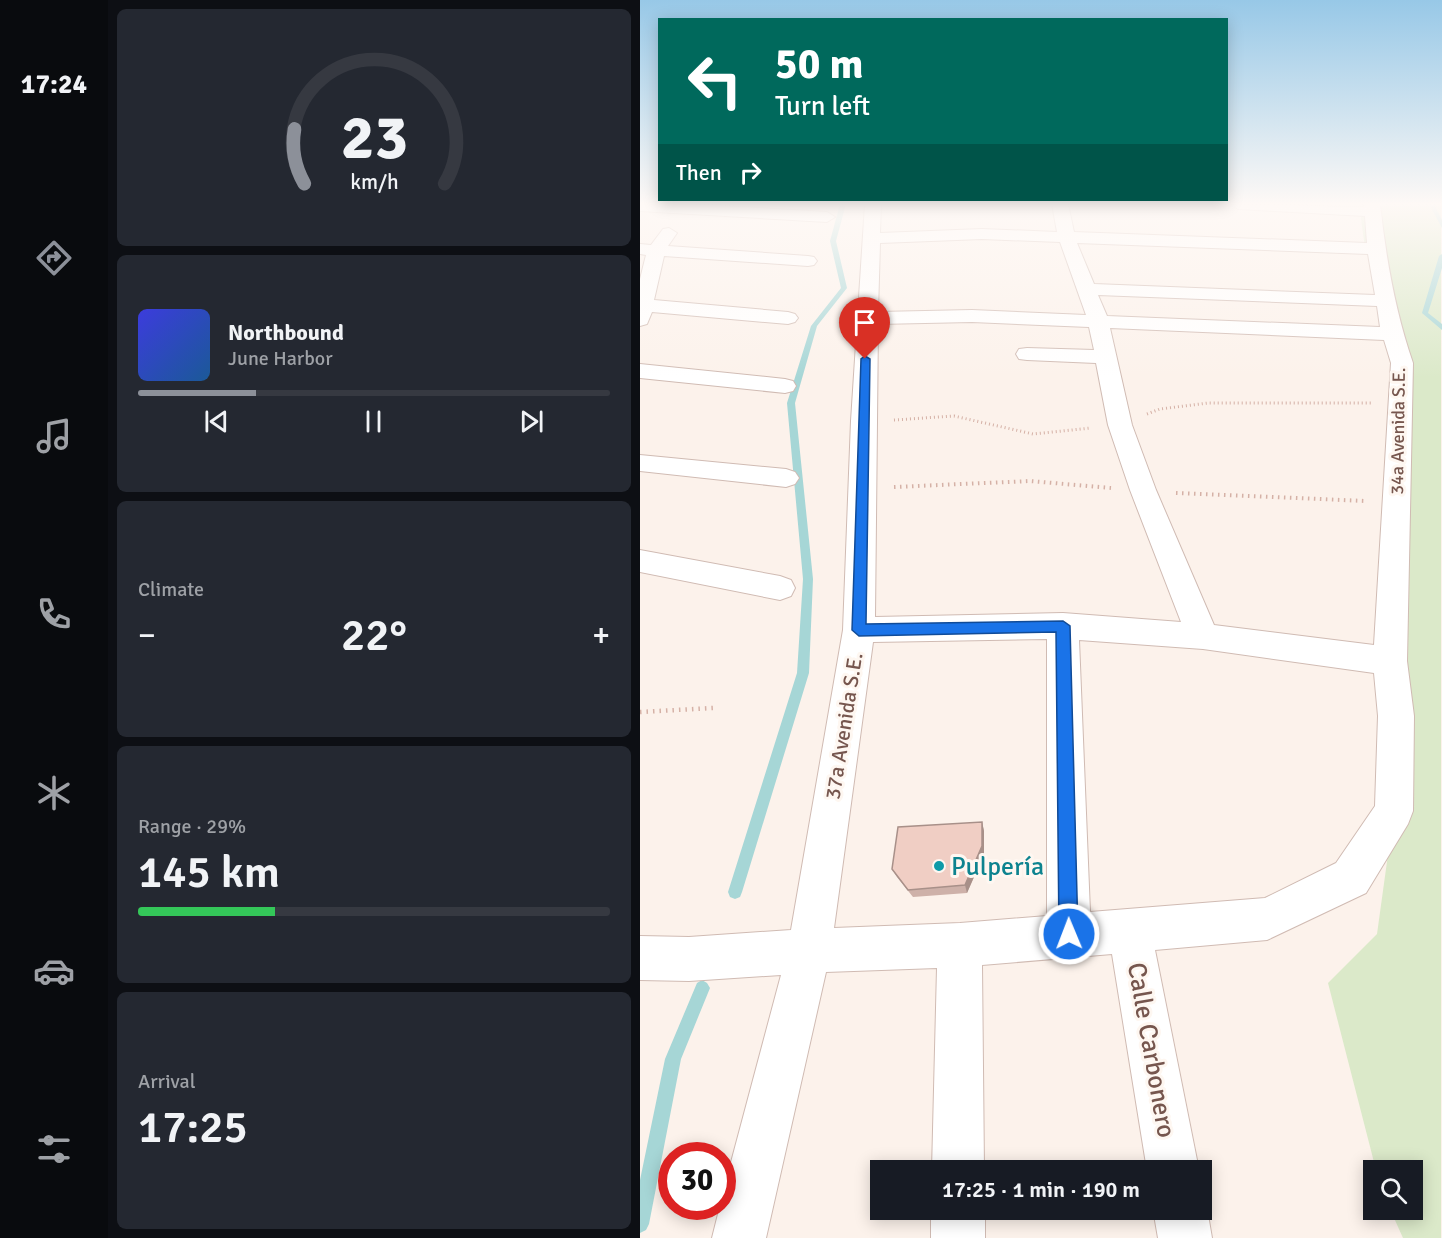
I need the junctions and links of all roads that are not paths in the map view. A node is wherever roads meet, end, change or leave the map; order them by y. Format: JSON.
{"nodes":[{"id":1,"x":647,"y":262,"type":"edge"},
{"id":2,"x":871,"y":262,"type":"edge"},
{"id":3,"x":1077,"y":262,"type":"edge"},
{"id":4,"x":1378,"y":262,"type":"edge"},
{"id":5,"x":1088,"y":290,"type":"junction"},
{"id":6,"x":1386,"y":301,"type":"junction"},
{"id":7,"x":641,"y":310,"type":"edge"},
{"id":8,"x":788,"y":318,"type":"dead end"},
{"id":9,"x":867,"y":318,"type":"junction"},
{"id":10,"x":1098,"y":320,"type":"junction"},
{"id":11,"x":1392,"y":334,"type":"junction"},
{"id":12,"x":1027,"y":354,"type":"dead end"},
{"id":13,"x":1107,"y":357,"type":"junction"},
{"id":14,"x":640,"y":371,"type":"edge"},
{"id":15,"x":785,"y":386,"type":"dead end"},
{"id":16,"x":640,"y":463,"type":"edge"},
{"id":17,"x":786,"y":478,"type":"dead end"},
{"id":18,"x":640,"y":561,"type":"edge"},
{"id":19,"x":780,"y":588,"type":"dead end"},
{"id":20,"x":1063,"y":626,"type":"junction"},
{"id":21,"x":859,"y":630,"type":"junction"},
{"id":22,"x":1203,"y":636,"type":"junction"},
{"id":23,"x":1390,"y":661,"type":"junction"},
{"id":24,"x":1130,"y":931,"type":"junction"},
{"id":25,"x":1069,"y":934,"type":"junction"},
{"id":26,"x":960,"y":945,"type":"junction"},
{"id":27,"x":809,"y":951,"type":"junction"},
{"id":28,"x":640,"y":958,"type":"edge"},
{"id":29,"x":958,"y":1160,"type":"edge"},
{"id":30,"x":1171,"y":1160,"type":"edge"},
{"id":31,"x":958,"y":1220,"type":"edge"},
{"id":32,"x":1182,"y":1220,"type":"edge"},
{"id":33,"x":739,"y":1238,"type":"edge"},
{"id":34,"x":958,"y":1238,"type":"edge"},
{"id":35,"x":1185,"y":1238,"type":"edge"}],
"edges":[{"from":1,"to":7,"type":"street"},
{"from":2,"to":9,"type":"street","name":"37a Avenida S.E."},
{"from":3,"to":5,"type":"street"},
{"from":4,"to":6,"type":"street","name":"34a Avenida S.E."},
{"from":5,"to":6,"type":"street"},
{"from":5,"to":10,"type":"street"},
{"from":6,"to":11,"type":"street","name":"34a Avenida S.E."},
{"from":7,"to":8,"type":"street"},
{"from":9,"to":10,"type":"street"},
{"from":9,"to":21,"type":"street","name":"37a Avenida S.E."},
{"from":10,"to":11,"type":"street"},
{"from":10,"to":13,"type":"street"},
{"from":11,"to":23,"type":"street","name":"34a Avenida S.E."},
{"from":12,"to":13,"type":"street"},
{"from":13,"to":22,"type":"street"},
{"from":14,"to":15,"type":"street"},
{"from":16,"to":17,"type":"street"},
{"from":18,"to":19,"type":"street"},
{"from":20,"to":21,"type":"street"},
{"from":20,"to":22,"type":"street"},
{"from":20,"to":25,"type":"street"},
{"from":21,"to":27,"type":"street","name":"37a Avenida S.E."},
{"from":22,"to":23,"type":"street"},
{"from":23,"to":24,"type":"street","name":"34a Avenida S.E."},
{"from":24,"to":25,"type":"street","name":"34a Avenida S.E."},
{"from":24,"to":30,"type":"street","name":"Calle Carbonero"},
{"from":25,"to":26,"type":"street","name":"34a Avenida S.E."},
{"from":26,"to":27,"type":"street","name":"34a Avenida S.E."},
{"from":26,"to":29,"type":"street"},
{"from":27,"to":28,"type":"street","name":"34a Avenida S.E."},
{"from":27,"to":33,"type":"street","name":"37a Avenida S.E."},
{"from":31,"to":34,"type":"street"},
{"from":32,"to":35,"type":"street"}]}
